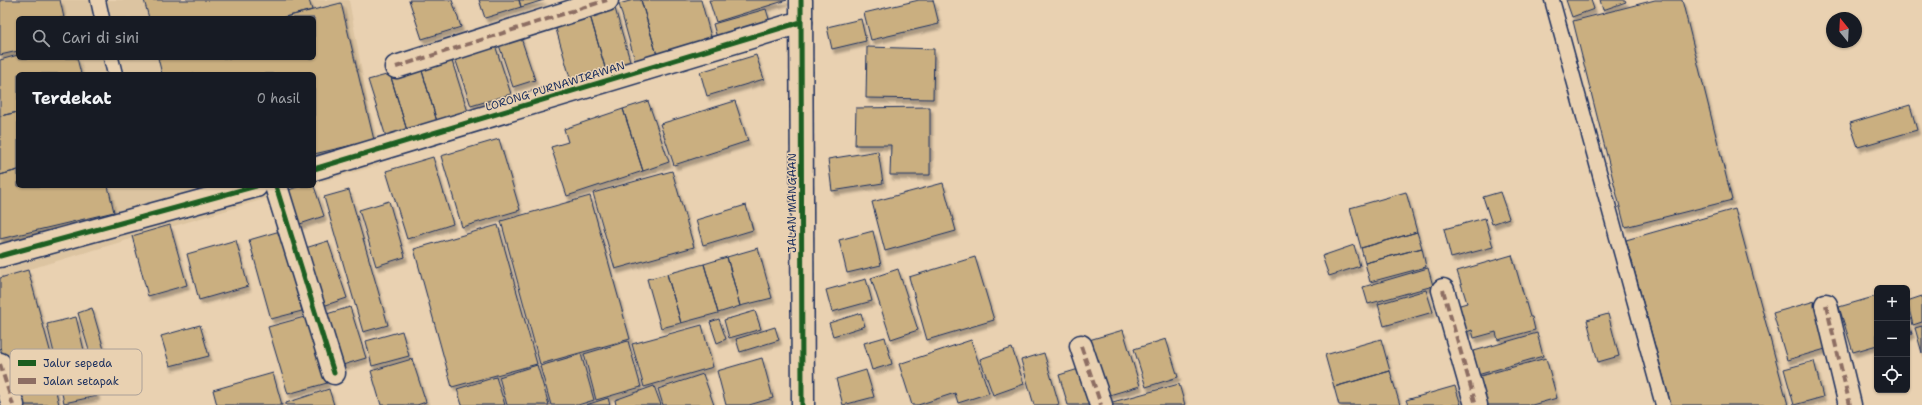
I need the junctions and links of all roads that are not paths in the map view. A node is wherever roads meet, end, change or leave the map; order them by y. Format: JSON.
{"nodes":[{"id":1,"x":98,"y":0,"type":"edge"},
{"id":2,"x":607,"y":0,"type":"edge"},
{"id":3,"x":801,"y":0,"type":"edge"},
{"id":4,"x":1552,"y":0,"type":"edge"},
{"id":5,"x":102,"y":16,"type":"edge"},
{"id":6,"x":801,"y":22,"type":"junction"},
{"id":7,"x":112,"y":60,"type":"edge"},
{"id":8,"x":396,"y":67,"type":"dead end"},
{"id":9,"x":115,"y":72,"type":"edge"},
{"id":10,"x":316,"y":168,"type":"edge"},
{"id":11,"x":249,"y":188,"type":"edge"},
{"id":12,"x":277,"y":188,"type":"edge"},
{"id":13,"x":0,"y":256,"type":"edge"},
{"id":14,"x":1444,"y":290,"type":"dead end"},
{"id":15,"x":1826,"y":305,"type":"dead end"},
{"id":16,"x":1081,"y":346,"type":"dead end"},
{"id":17,"x":0,"y":364,"type":"edge"},
{"id":18,"x":334,"y":373,"type":"dead end"},
{"id":19,"x":13,"y":405,"type":"edge"},
{"id":20,"x":802,"y":405,"type":"edge"},
{"id":21,"x":1101,"y":405,"type":"edge"},
{"id":22,"x":1476,"y":405,"type":"edge"},
{"id":23,"x":1663,"y":405,"type":"edge"},
{"id":24,"x":1850,"y":405,"type":"edge"}],
"edges":[{"from":1,"to":5,"type":"lane"},
{"from":2,"to":8,"type":"street"},
{"from":3,"to":6,"type":"street","name":"JALAN MANGAAN"},
{"from":4,"to":23,"type":"lane"},
{"from":6,"to":10,"type":"street","name":"LORONG PURNAWIRAWAN"},
{"from":6,"to":20,"type":"street","name":"JALAN MANGAAN"},
{"from":7,"to":9,"type":"lane"},
{"from":11,"to":13,"type":"street"},
{"from":12,"to":18,"type":"street"},
{"from":14,"to":22,"type":"street"},
{"from":15,"to":24,"type":"street"},
{"from":16,"to":21,"type":"street"},
{"from":17,"to":19,"type":"street"}]}
